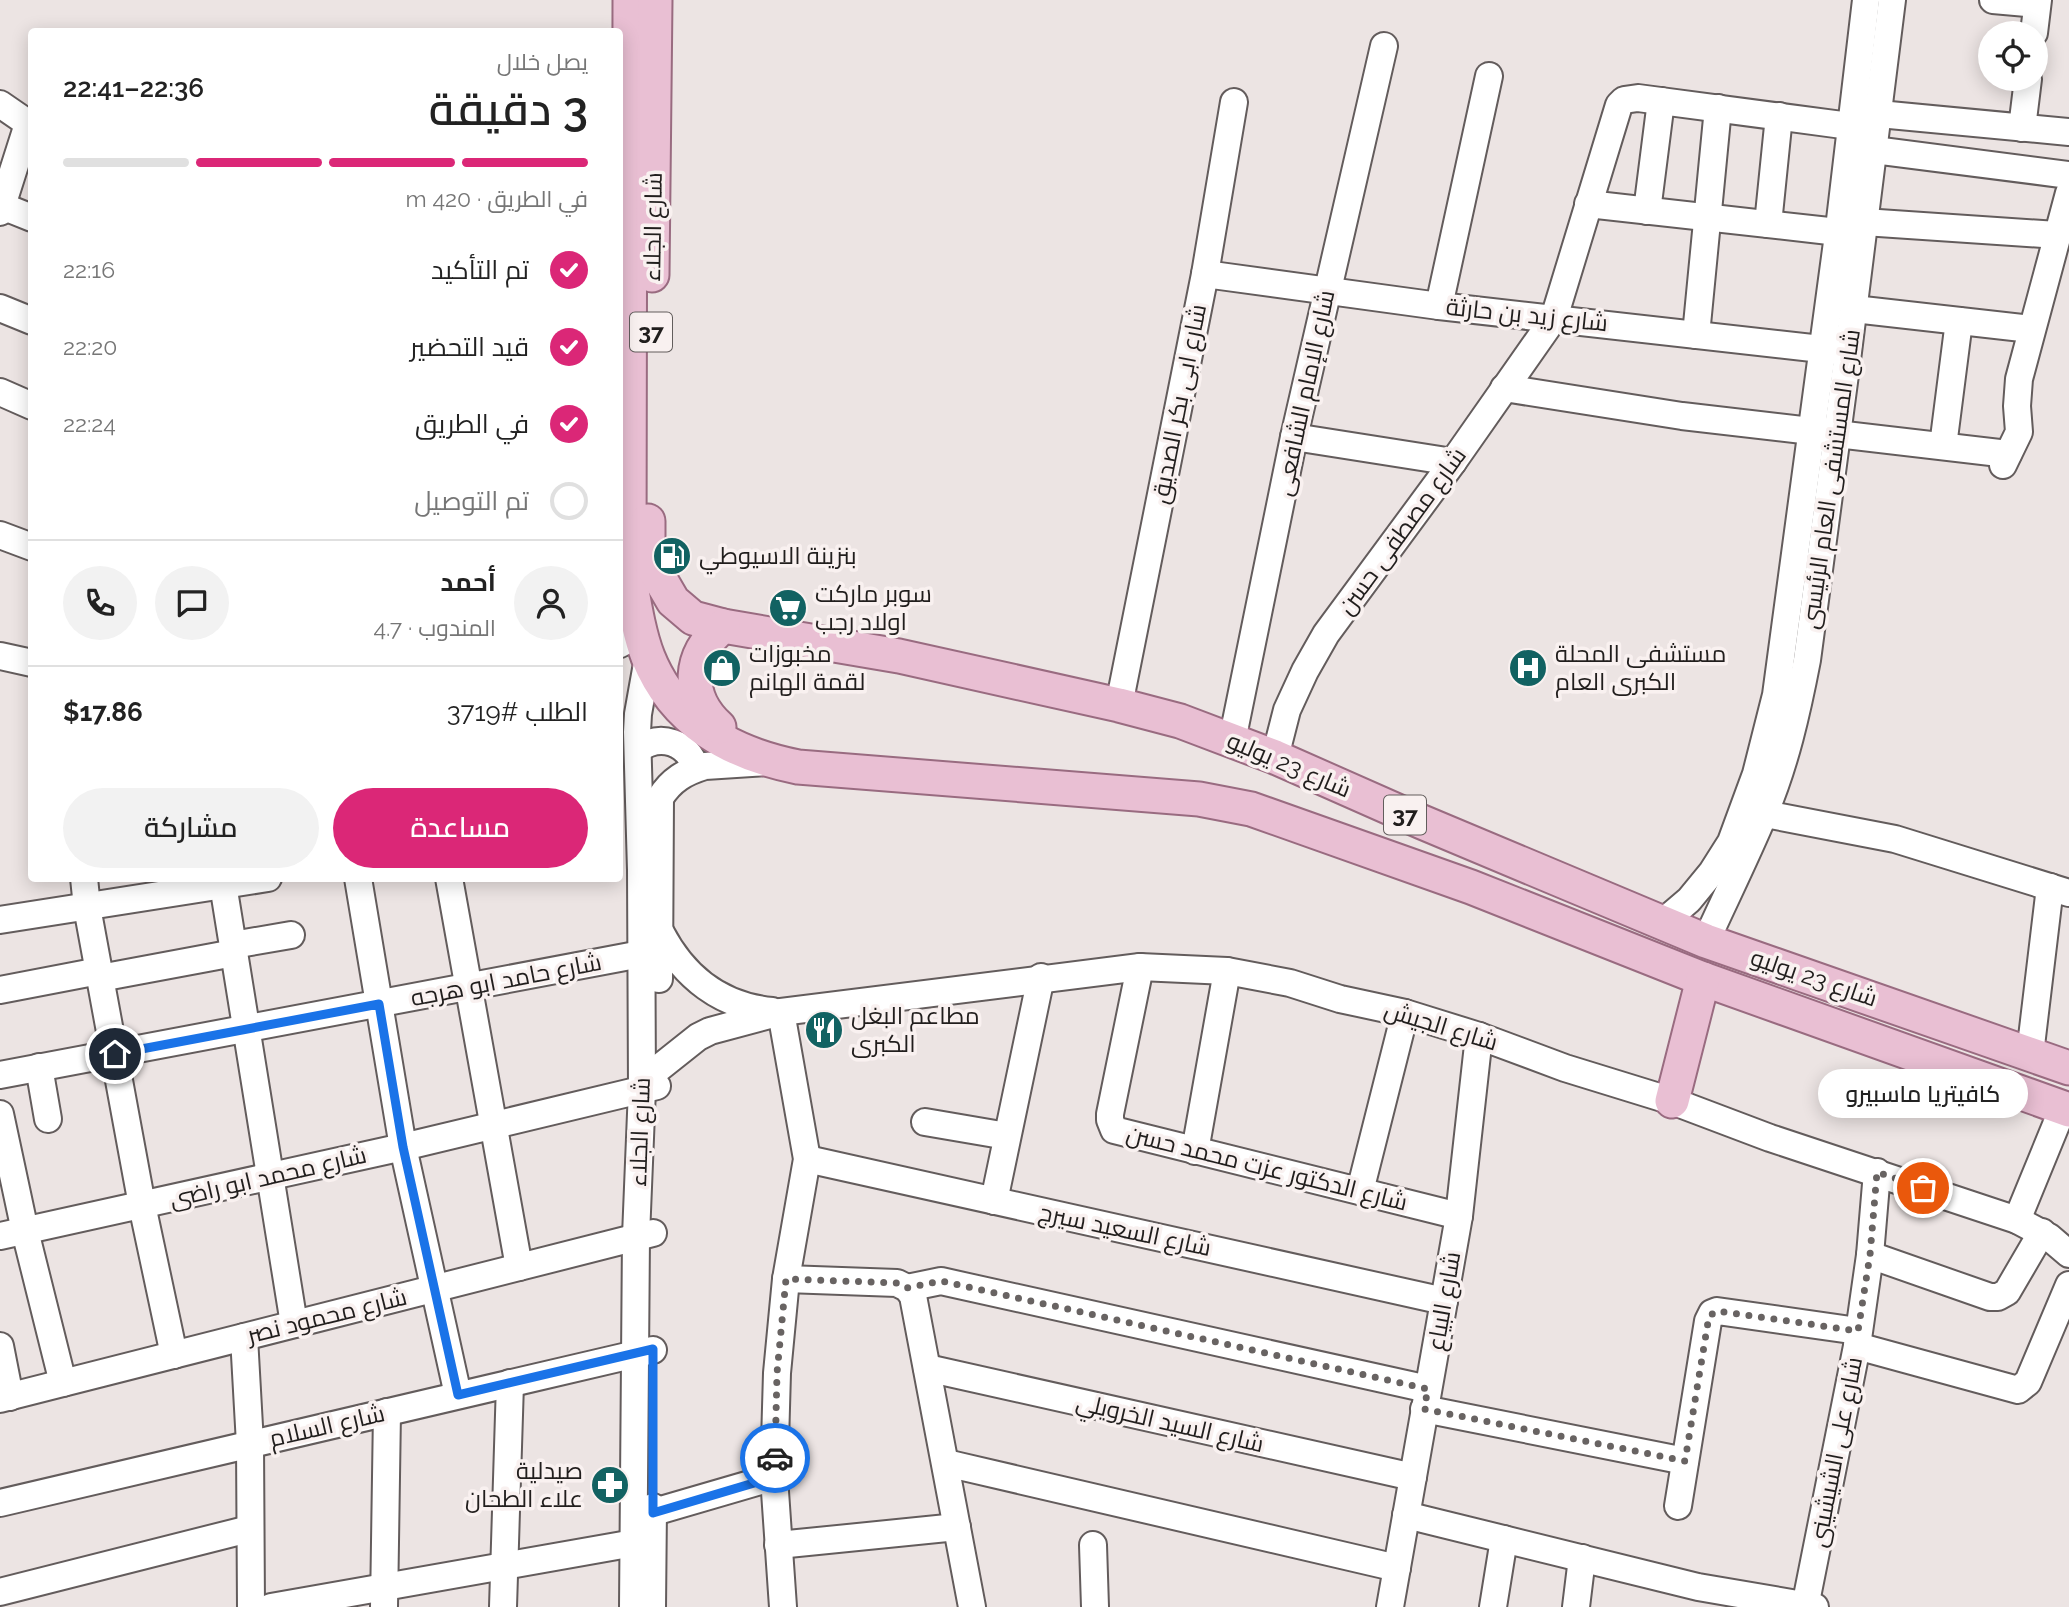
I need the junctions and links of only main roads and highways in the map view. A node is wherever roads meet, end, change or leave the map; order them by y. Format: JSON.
{"nodes":[{"id":1,"x":630,"y":0,"type":"edge"},
{"id":2,"x":655,"y":0,"type":"edge"},
{"id":3,"x":642,"y":156,"type":"junction"},
{"id":4,"x":625,"y":580,"type":"edge"},
{"id":5,"x":723,"y":626,"type":"junction"},
{"id":6,"x":636,"y":644,"type":"edge"},
{"id":7,"x":758,"y":756,"type":"junction"},
{"id":8,"x":1422,"y":822,"type":"junction"},
{"id":9,"x":1483,"y":847,"type":"junction"},
{"id":10,"x":1403,"y":864,"type":"junction"},
{"id":11,"x":1471,"y":887,"type":"junction"},
{"id":12,"x":1703,"y":979,"type":"junction"},
{"id":13,"x":1875,"y":999,"type":"junction"},
{"id":14,"x":1865,"y":1036,"type":"junction"},
{"id":15,"x":2069,"y":1068,"type":"edge"},
{"id":16,"x":1672,"y":1101,"type":"road end"},
{"id":17,"x":2066,"y":1109,"type":"edge"}],
"edges":[{"from":1,"to":3,"type":"main road","name":"شارع الجلاء","number":"37"},
{"from":2,"to":3,"type":"main road","name":"شارع الجلاء","number":"37"},
{"from":3,"to":4,"type":"main road","name":"شارع الجلاء","number":"37"},
{"from":3,"to":5,"type":"main road","name":"شارع الجلاء","number":"37"},
{"from":4,"to":6,"type":"main road","name":"شارع الجلاء","number":"37"},
{"from":5,"to":7,"type":"main road"},
{"from":5,"to":8,"type":"main road","name":"شارع 23 يوليو","number":"37"},
{"from":6,"to":7,"type":"main road","name":"شارع الجلاء","number":"37"},
{"from":7,"to":10,"type":"main road","name":"شارع 23 يوليو","number":"37"},
{"from":8,"to":9,"type":"main road","name":"شارع 23 يوليو","number":"37"},
{"from":8,"to":10,"type":"main road"},
{"from":9,"to":11,"type":"main road"},
{"from":9,"to":13,"type":"main road","name":"شارع 23 يوليو","number":"37"},
{"from":10,"to":11,"type":"main road","name":"شارع 23 يوليو","number":"37"},
{"from":11,"to":12,"type":"main road","name":"شارع 23 يوليو","number":"37"},
{"from":12,"to":14,"type":"main road","name":"شارع 23 يوليو","number":"37"},
{"from":12,"to":16,"type":"main road"},
{"from":13,"to":14,"type":"main road"},
{"from":13,"to":15,"type":"main road","name":"شارع 23 يوليو","number":"37"},
{"from":14,"to":17,"type":"main road","name":"شارع 23 يوليو","number":"37"}]}
